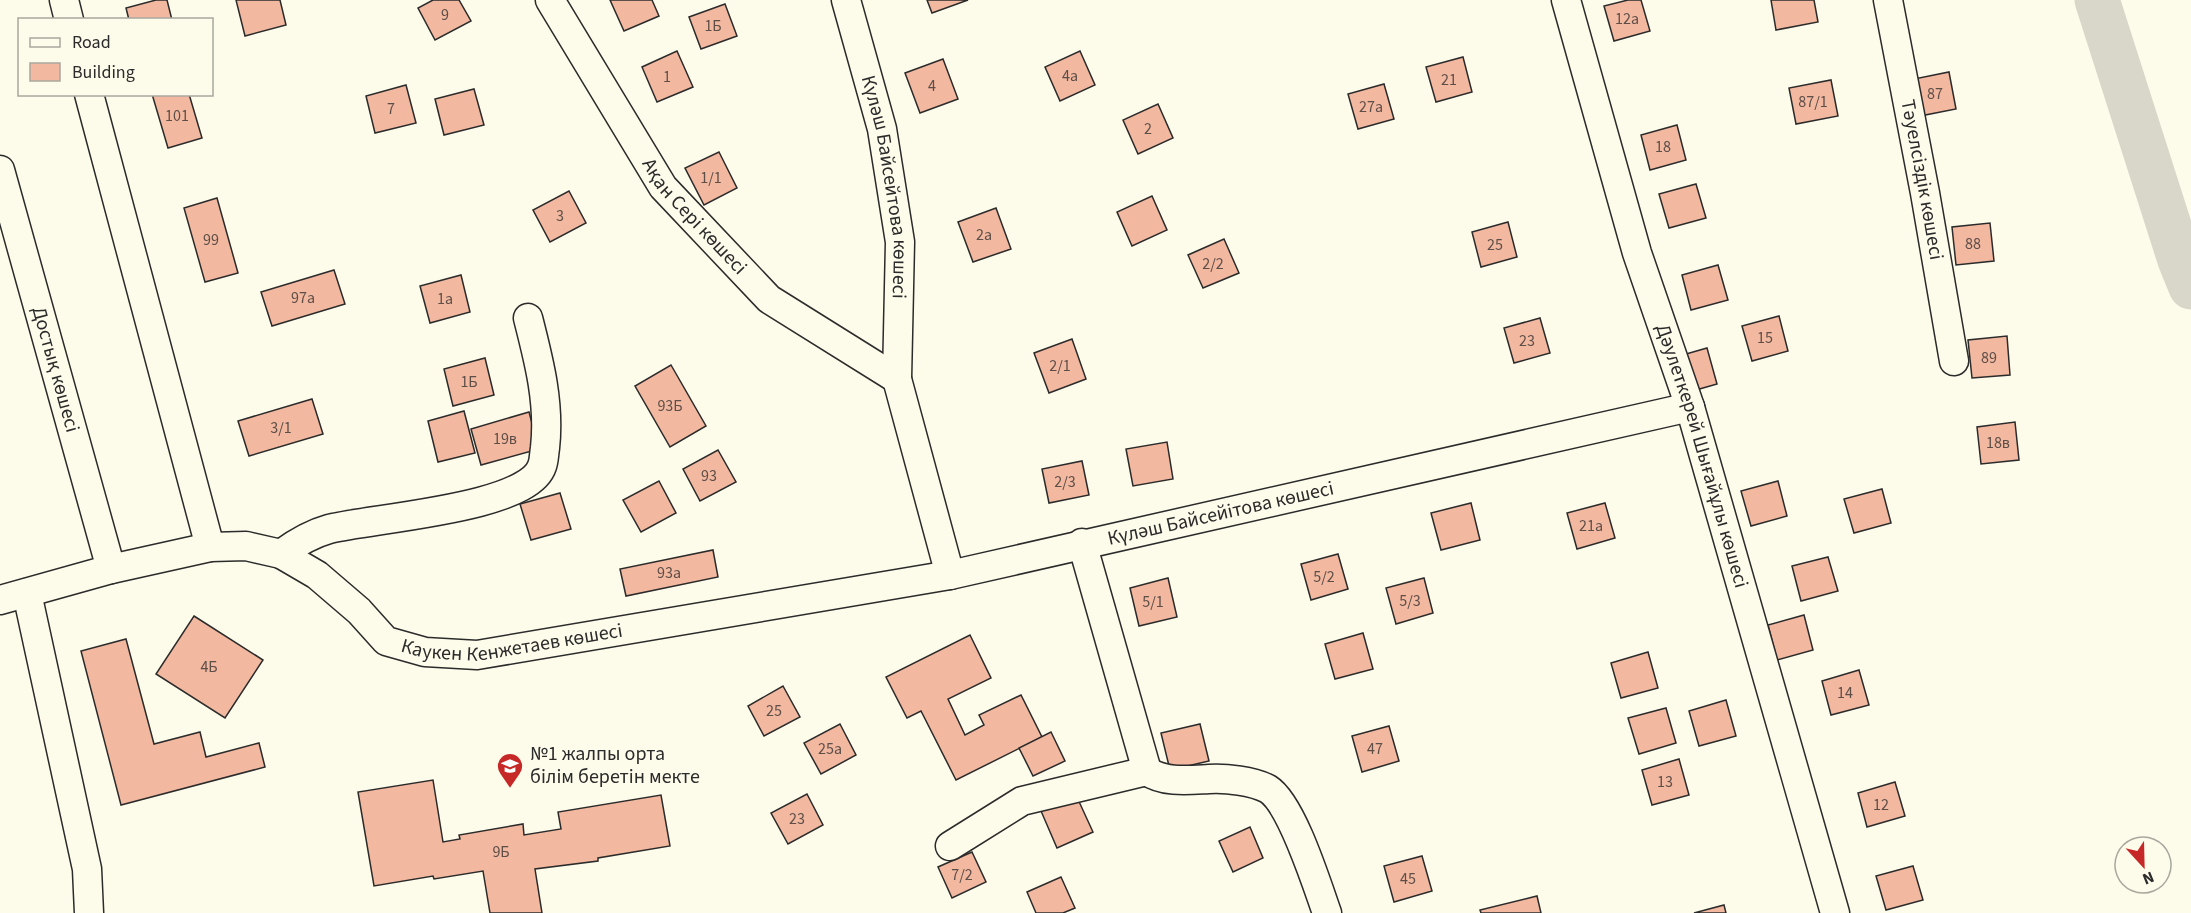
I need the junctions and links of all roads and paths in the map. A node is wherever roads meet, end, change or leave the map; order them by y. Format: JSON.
{"nodes":[{"id":1,"x":64,"y":0,"type":"edge"},
{"id":2,"x":550,"y":0,"type":"edge"},
{"id":3,"x":846,"y":0,"type":"edge"},
{"id":4,"x":1566,"y":0,"type":"edge"},
{"id":5,"x":1888,"y":0,"type":"edge"},
{"id":6,"x":68,"y":18,"type":"edge"},
{"id":7,"x":90,"y":96,"type":"edge"},
{"id":8,"x":0,"y":170,"type":"edge"},
{"id":9,"x":528,"y":318,"type":"dead end"},
{"id":10,"x":1954,"y":361,"type":"dead end"},
{"id":11,"x":897,"y":379,"type":"junction"},
{"id":12,"x":1690,"y":406,"type":"junction"},
{"id":13,"x":1082,"y":543,"type":"junction"},
{"id":14,"x":210,"y":547,"type":"junction"},
{"id":15,"x":281,"y":554,"type":"junction"},
{"id":16,"x":111,"y":569,"type":"junction"},
{"id":17,"x":950,"y":575,"type":"junction"},
{"id":18,"x":27,"y":593,"type":"junction"},
{"id":19,"x":0,"y":600,"type":"edge"},
{"id":20,"x":1147,"y":771,"type":"junction"},
{"id":21,"x":950,"y":846,"type":"dead end"},
{"id":22,"x":89,"y":913,"type":"edge"},
{"id":23,"x":1328,"y":913,"type":"edge"},
{"id":24,"x":1834,"y":913,"type":"edge"}],
"edges":[{"from":1,"to":6,"type":"street"},
{"from":2,"to":11,"type":"street","name":"Ақан Сері көшесі"},
{"from":3,"to":11,"type":"street","name":"Күләш Байсейтова көшесі"},
{"from":4,"to":12,"type":"street","name":"Дәулеткерей Шығайұлы көшесі"},
{"from":5,"to":10,"type":"street","name":"Тәуелсіздік көшесі"},
{"from":7,"to":14,"type":"street"},
{"from":8,"to":16,"type":"street","name":"Достық көшесі"},
{"from":9,"to":15,"type":"street"},
{"from":11,"to":17,"type":"street"},
{"from":12,"to":13,"type":"street","name":"Күләш Байсейітова көшесі"},
{"from":12,"to":24,"type":"street","name":"Дәулеткерей Шығайұлы көшесі"},
{"from":13,"to":17,"type":"street","name":"Күләш Байсейітова көшесі"},
{"from":13,"to":20,"type":"street"},
{"from":14,"to":15,"type":"street","name":"Каукен Кенжетаев көшесі"},
{"from":14,"to":16,"type":"street","name":"Каукен Кенжетаев көшесі"},
{"from":15,"to":17,"type":"street","name":"Каукен Кенжетаев көшесі"},
{"from":16,"to":18,"type":"street","name":"Каукен Кенжетаев көшесі"},
{"from":18,"to":19,"type":"street","name":"Каукен Кенжетаев көшесі"},
{"from":18,"to":22,"type":"street"},
{"from":20,"to":21,"type":"street"},
{"from":20,"to":23,"type":"street"}]}
